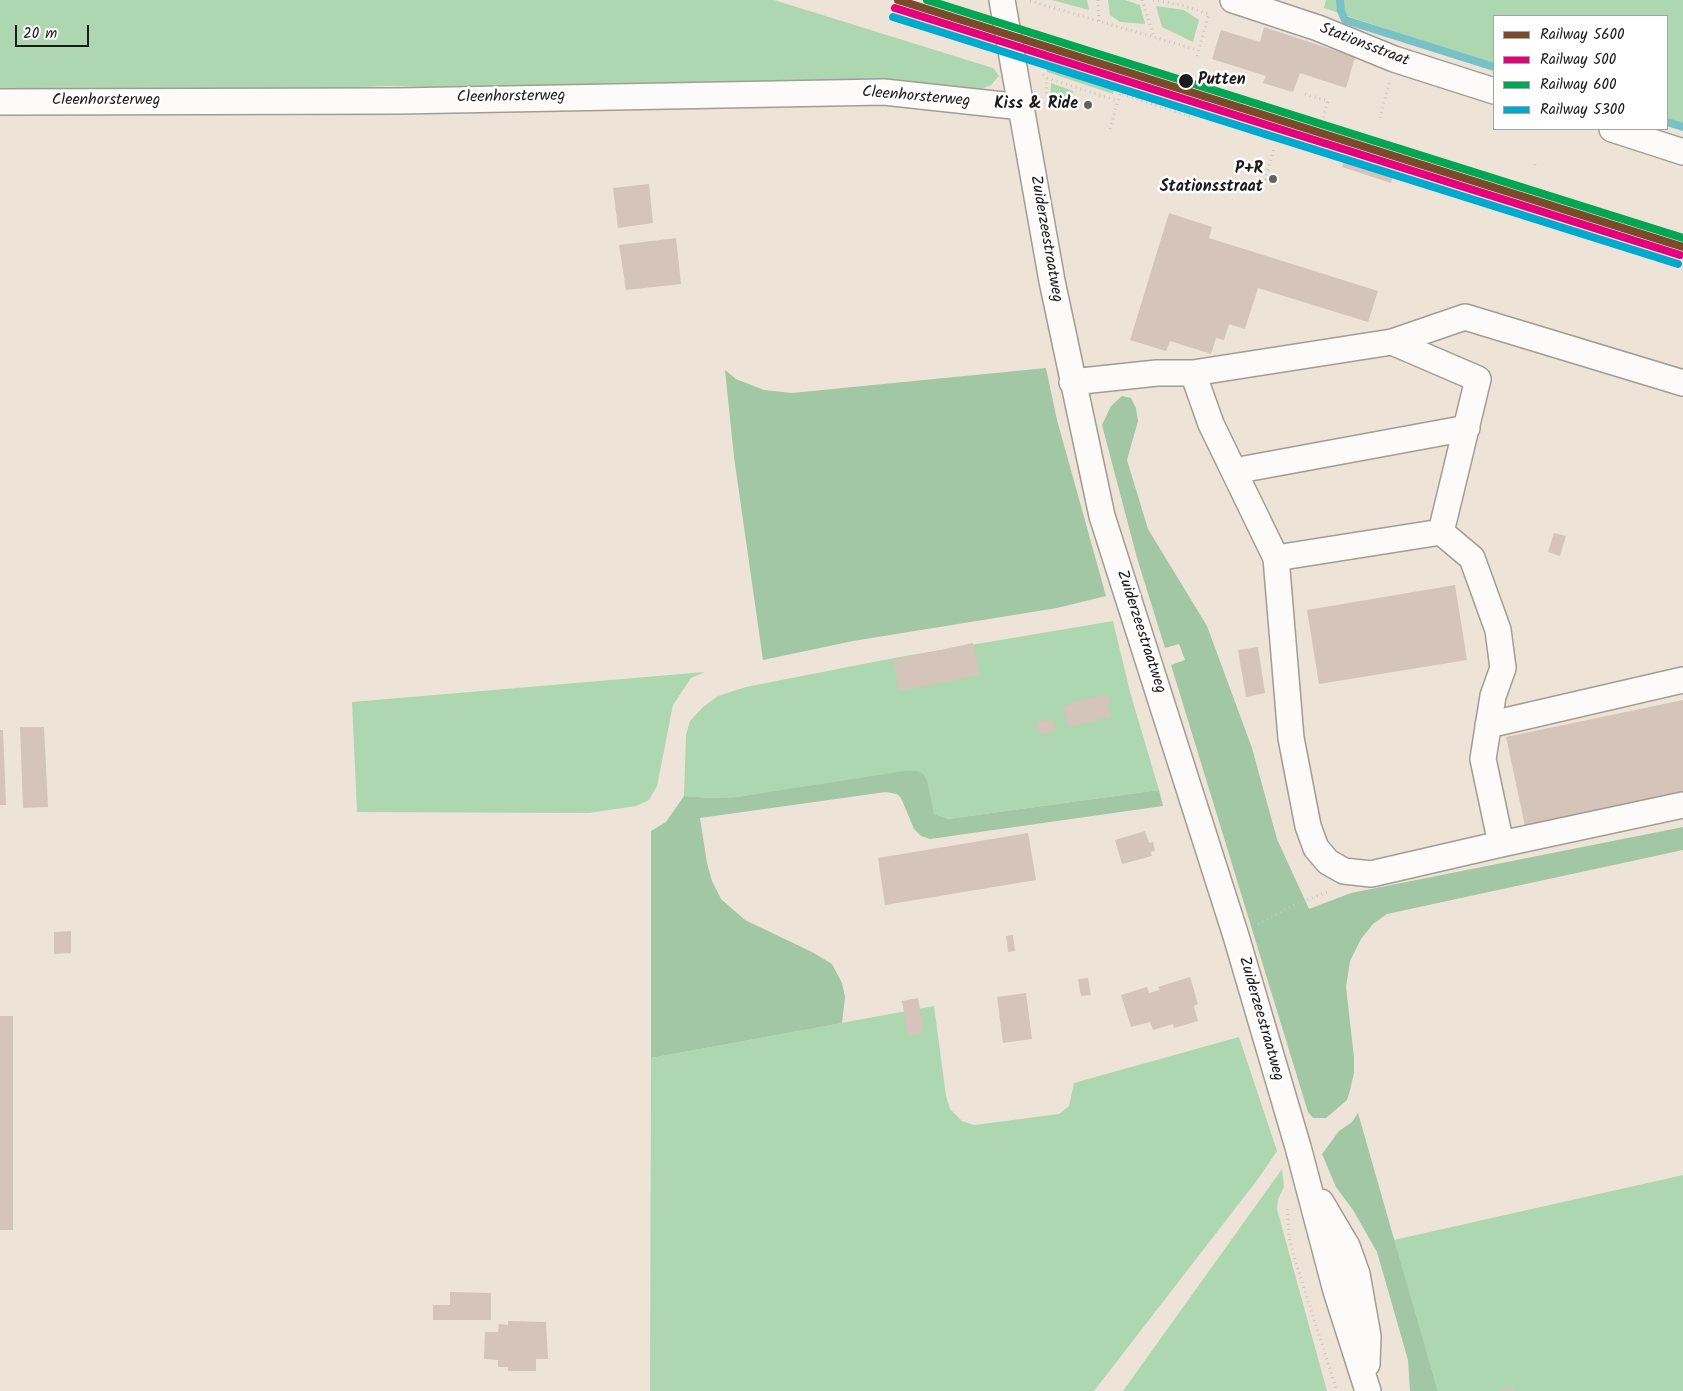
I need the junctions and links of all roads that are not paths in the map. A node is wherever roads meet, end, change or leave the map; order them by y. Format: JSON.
{"nodes":[{"id":1,"x":1002,"y":0,"type":"edge"},
{"id":2,"x":1222,"y":4,"type":"edge"},
{"id":3,"x":1493,"y":91,"type":"edge"},
{"id":4,"x":0,"y":102,"type":"edge"},
{"id":5,"x":1022,"y":107,"type":"junction"},
{"id":6,"x":1615,"y":130,"type":"edge"},
{"id":7,"x":1683,"y":152,"type":"edge"},
{"id":8,"x":1392,"y":342,"type":"junction"},
{"id":9,"x":1193,"y":373,"type":"junction"},
{"id":10,"x":1072,"y":382,"type":"junction"},
{"id":11,"x":1683,"y":383,"type":"edge"},
{"id":12,"x":1467,"y":428,"type":"junction"},
{"id":13,"x":1234,"y":471,"type":"junction"},
{"id":14,"x":1441,"y":532,"type":"junction"},
{"id":15,"x":1276,"y":558,"type":"junction"},
{"id":16,"x":1683,"y":680,"type":"edge"},
{"id":17,"x":1488,"y":724,"type":"junction"},
{"id":18,"x":1683,"y":805,"type":"edge"},
{"id":19,"x":1501,"y":844,"type":"junction"},
{"id":20,"x":1367,"y":1388,"type":"edge"}],
"edges":[{"from":1,"to":5,"type":"street"},
{"from":2,"to":3,"type":"street","name":"Stationsstraat"},
{"from":4,"to":5,"type":"street","name":"Cleenhorsterweg"},
{"from":5,"to":10,"type":"street","name":"Zuiderzeestraatweg"},
{"from":6,"to":7,"type":"street"},
{"from":8,"to":9,"type":"street"},
{"from":8,"to":11,"type":"street"},
{"from":8,"to":12,"type":"street"},
{"from":9,"to":10,"type":"street"},
{"from":9,"to":13,"type":"street"},
{"from":10,"to":20,"type":"street","name":"Zuiderzeestraatweg"},
{"from":12,"to":13,"type":"street"},
{"from":12,"to":14,"type":"street"},
{"from":13,"to":15,"type":"street"},
{"from":14,"to":15,"type":"street"},
{"from":14,"to":17,"type":"street"},
{"from":15,"to":19,"type":"street"},
{"from":16,"to":17,"type":"street"},
{"from":17,"to":19,"type":"street"},
{"from":18,"to":19,"type":"street"}]}
